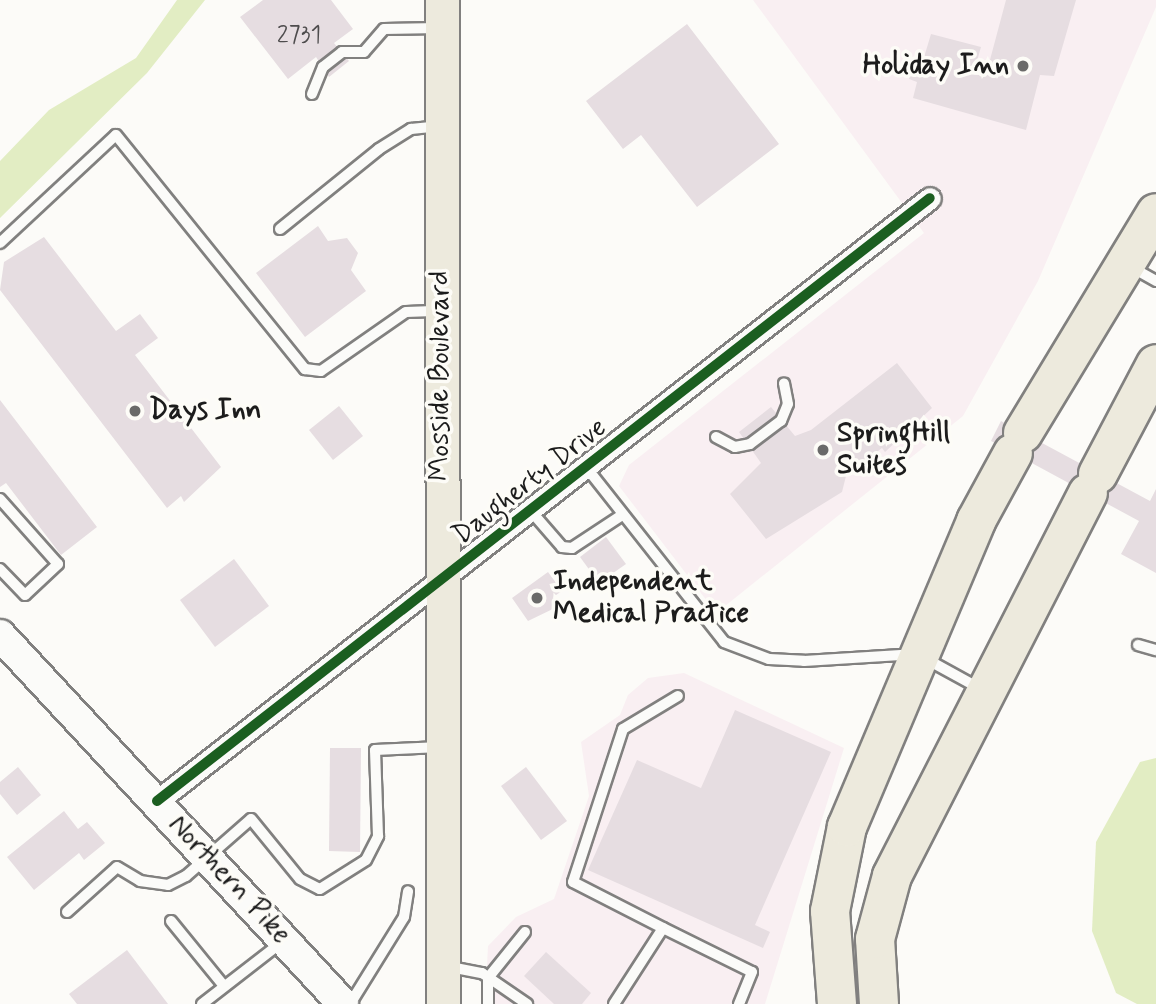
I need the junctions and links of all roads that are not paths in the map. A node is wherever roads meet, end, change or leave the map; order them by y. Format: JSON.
{"nodes":[{"id":1,"x":442,"y":14,"type":"edge"},
{"id":2,"x":312,"y":94,"type":"dead end"},
{"id":3,"x":441,"y":126,"type":"junction"},
{"id":4,"x":930,"y":198,"type":"dead end"},
{"id":5,"x":1156,"y":213,"type":"edge"},
{"id":6,"x":280,"y":229,"type":"dead end"},
{"id":7,"x":0,"y":243,"type":"edge"},
{"id":8,"x":1140,"y":272,"type":"edge"},
{"id":9,"x":442,"y":310,"type":"junction"},
{"id":10,"x":1156,"y":364,"type":"edge"},
{"id":11,"x":784,"y":383,"type":"dead end"},
{"id":12,"x":716,"y":437,"type":"dead end"},
{"id":13,"x":586,"y":467,"type":"junction"},
{"id":14,"x":0,"y":499,"type":"edge"},
{"id":15,"x":530,"y":510,"type":"junction"},
{"id":16,"x":622,"y":514,"type":"junction"},
{"id":17,"x":0,"y":569,"type":"edge"},
{"id":18,"x":442,"y":579,"type":"junction"},
{"id":19,"x":0,"y":635,"type":"edge"},
{"id":20,"x":1138,"y":646,"type":"dead end"},
{"id":21,"x":1156,"y":650,"type":"edge"},
{"id":22,"x":917,"y":654,"type":"junction"},
{"id":23,"x":983,"y":691,"type":"junction"},
{"id":24,"x":678,"y":696,"type":"dead end"},
{"id":25,"x":442,"y":747,"type":"junction"},
{"id":26,"x":157,"y":801,"type":"junction"},
{"id":27,"x":208,"y":857,"type":"junction"},
{"id":28,"x":408,"y":891,"type":"dead end"},
{"id":29,"x":67,"y":912,"type":"dead end"},
{"id":30,"x":171,"y":921,"type":"dead end"},
{"id":31,"x":663,"y":928,"type":"junction"},
{"id":32,"x":525,"y":932,"type":"dead end"},
{"id":33,"x":284,"y":940,"type":"junction"},
{"id":34,"x":443,"y":965,"type":"junction"},
{"id":35,"x":488,"y":978,"type":"junction"},
{"id":36,"x":224,"y":986,"type":"junction"},
{"id":37,"x":501,"y":986,"type":"junction"},
{"id":38,"x":500,"y":1000,"type":"dead end"},
{"id":39,"x":202,"y":1004,"type":"edge"},
{"id":40,"x":343,"y":1004,"type":"edge"},
{"id":41,"x":350,"y":1004,"type":"edge"},
{"id":42,"x":443,"y":1004,"type":"edge"},
{"id":43,"x":488,"y":1004,"type":"edge"},
{"id":44,"x":527,"y":1004,"type":"edge"},
{"id":45,"x":614,"y":1004,"type":"edge"},
{"id":46,"x":739,"y":1004,"type":"edge"},
{"id":47,"x":836,"y":1004,"type":"edge"},
{"id":48,"x":879,"y":1004,"type":"edge"}],
"edges":[{"from":1,"to":2,"type":"lane"},
{"from":1,"to":3,"type":"main road","name":"Mosside Boulevard"},
{"from":3,"to":6,"type":"lane"},
{"from":3,"to":9,"type":"main road","name":"Mosside Boulevard"},
{"from":4,"to":13,"type":"street","name":"Daugherty Drive"},
{"from":5,"to":8,"type":"highway"},
{"from":7,"to":9,"type":"lane"},
{"from":8,"to":22,"type":"highway"},
{"from":9,"to":18,"type":"main road","name":"Mosside Boulevard"},
{"from":10,"to":23,"type":"highway"},
{"from":11,"to":12,"type":"lane"},
{"from":13,"to":15,"type":"street","name":"Daugherty Drive"},
{"from":13,"to":16,"type":"lane"},
{"from":14,"to":17,"type":"lane"},
{"from":15,"to":16,"type":"lane"},
{"from":15,"to":18,"type":"street","name":"Daugherty Drive"},
{"from":16,"to":22,"type":"lane"},
{"from":18,"to":25,"type":"main road","name":"Mosside Boulevard"},
{"from":18,"to":26,"type":"street","name":"Daugherty Drive"},
{"from":19,"to":26,"type":"main road","name":"Northern Pike"},
{"from":20,"to":21,"type":"lane"},
{"from":22,"to":23,"type":"lane"},
{"from":22,"to":47,"type":"highway"},
{"from":23,"to":48,"type":"highway"},
{"from":24,"to":31,"type":"lane"},
{"from":25,"to":27,"type":"lane"},
{"from":25,"to":34,"type":"main road","name":"Mosside Boulevard"},
{"from":26,"to":27,"type":"main road","name":"Northern Pike"},
{"from":27,"to":29,"type":"lane"},
{"from":27,"to":33,"type":"main road","name":"Northern Pike"},
{"from":28,"to":41,"type":"lane"},
{"from":30,"to":36,"type":"lane"},
{"from":31,"to":45,"type":"lane"},
{"from":31,"to":46,"type":"lane"},
{"from":32,"to":35,"type":"lane"},
{"from":33,"to":36,"type":"lane"},
{"from":33,"to":40,"type":"main road","name":"Northern Pike"},
{"from":34,"to":35,"type":"lane"},
{"from":34,"to":42,"type":"main road","name":"Mosside Boulevard"},
{"from":35,"to":37,"type":"lane"},
{"from":35,"to":43,"type":"lane"},
{"from":36,"to":39,"type":"lane"},
{"from":37,"to":38,"type":"lane"},
{"from":37,"to":44,"type":"lane"}]}
